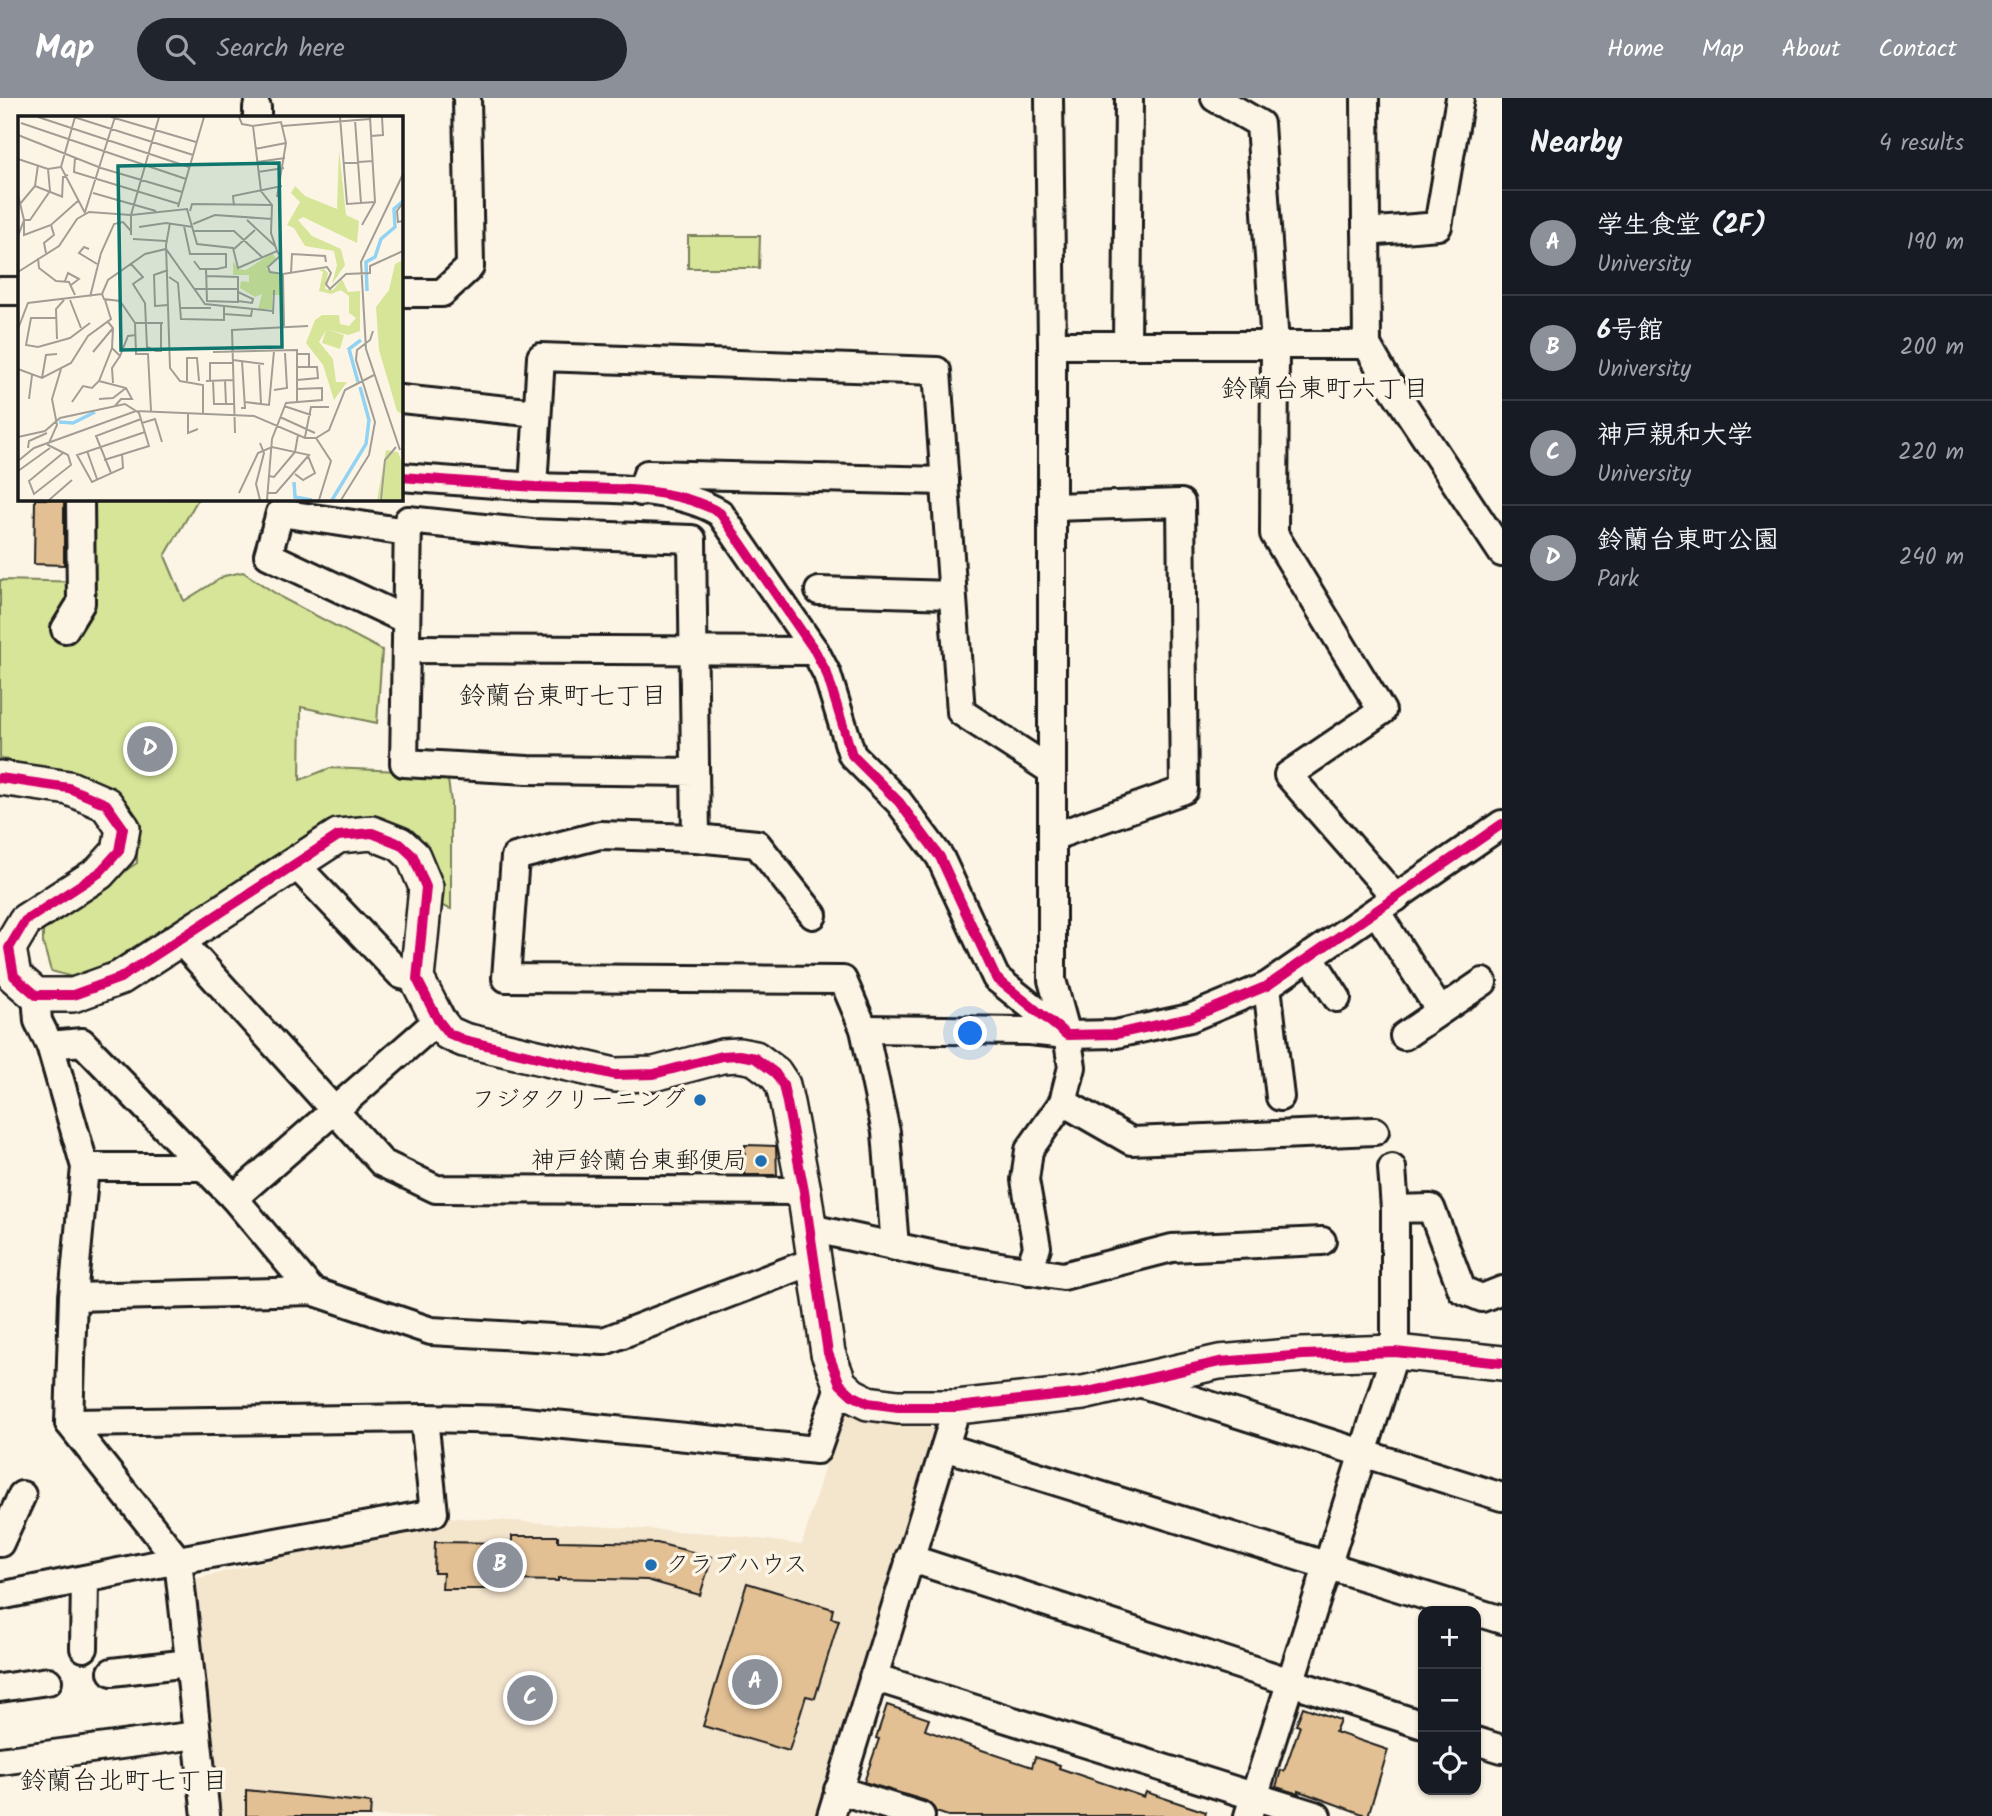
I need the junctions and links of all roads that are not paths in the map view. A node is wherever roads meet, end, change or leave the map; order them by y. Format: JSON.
{"nodes":[{"id":1,"x":467,"y":98,"type":"edge"},
{"id":2,"x":1049,"y":98,"type":"edge"},
{"id":3,"x":1129,"y":98,"type":"edge"},
{"id":4,"x":1215,"y":98,"type":"edge"},
{"id":5,"x":1365,"y":98,"type":"edge"},
{"id":6,"x":1460,"y":98,"type":"edge"},
{"id":7,"x":1366,"y":232,"type":"junction"},
{"id":8,"x":0,"y":291,"type":"edge"},
{"id":9,"x":18,"y":292,"type":"edge"},
{"id":10,"x":402,"y":293,"type":"edge"},
{"id":11,"x":1052,"y":345,"type":"junction"},
{"id":12,"x":1127,"y":345,"type":"junction"},
{"id":13,"x":1275,"y":345,"type":"junction"},
{"id":14,"x":1367,"y":345,"type":"junction"},
{"id":15,"x":402,"y":399,"type":"edge"},
{"id":16,"x":537,"y":413,"type":"junction"},
{"id":17,"x":402,"y":477,"type":"edge"},
{"id":18,"x":945,"y":481,"type":"junction"},
{"id":19,"x":533,"y":487,"type":"junction"},
{"id":20,"x":641,"y":492,"type":"junction"},
{"id":21,"x":80,"y":500,"type":"edge"},
{"id":22,"x":1052,"y":507,"type":"junction"},
{"id":23,"x":407,"y":532,"type":"junction"},
{"id":24,"x":1502,"y":553,"type":"edge"},
{"id":25,"x":820,"y":591,"type":"dead end"},
{"id":26,"x":953,"y":595,"type":"junction"},
{"id":27,"x":406,"y":620,"type":"junction"},
{"id":28,"x":65,"y":629,"type":"dead end"},
{"id":29,"x":407,"y":649,"type":"junction"},
{"id":30,"x":815,"y":651,"type":"junction"},
{"id":31,"x":695,"y":652,"type":"junction"},
{"id":32,"x":1052,"y":771,"type":"junction"},
{"id":33,"x":694,"y":772,"type":"junction"},
{"id":34,"x":0,"y":778,"type":"edge"},
{"id":35,"x":1502,"y":824,"type":"edge"},
{"id":36,"x":1052,"y":837,"type":"junction"},
{"id":37,"x":696,"y":838,"type":"junction"},
{"id":38,"x":294,"y":863,"type":"junction"},
{"id":39,"x":1385,"y":904,"type":"junction"},
{"id":40,"x":813,"y":915,"type":"dead end"},
{"id":41,"x":179,"y":939,"type":"junction"},
{"id":42,"x":1310,"y":956,"type":"junction"},
{"id":43,"x":417,"y":979,"type":"junction"},
{"id":44,"x":1483,"y":982,"type":"dead end"},
{"id":45,"x":1267,"y":986,"type":"junction"},
{"id":46,"x":36,"y":995,"type":"junction"},
{"id":47,"x":1337,"y":998,"type":"dead end"},
{"id":48,"x":1440,"y":1011,"type":"junction"},
{"id":49,"x":438,"y":1020,"type":"junction"},
{"id":50,"x":864,"y":1029,"type":"junction"},
{"id":51,"x":1067,"y":1035,"type":"junction"},
{"id":52,"x":1404,"y":1036,"type":"dead end"},
{"id":53,"x":50,"y":1045,"type":"junction"},
{"id":54,"x":1280,"y":1097,"type":"dead end"},
{"id":55,"x":1063,"y":1102,"type":"junction"},
{"id":56,"x":334,"y":1110,"type":"junction"},
{"id":57,"x":1375,"y":1131,"type":"dead end"},
{"id":58,"x":85,"y":1167,"type":"junction"},
{"id":59,"x":204,"y":1167,"type":"junction"},
{"id":60,"x":1392,"y":1168,"type":"dead end"},
{"id":61,"x":804,"y":1191,"type":"junction"},
{"id":62,"x":234,"y":1198,"type":"junction"},
{"id":63,"x":1395,"y":1209,"type":"junction"},
{"id":64,"x":810,"y":1228,"type":"junction"},
{"id":65,"x":1322,"y":1241,"type":"dead end"},
{"id":66,"x":895,"y":1247,"type":"junction"},
{"id":67,"x":814,"y":1261,"type":"junction"},
{"id":68,"x":1029,"y":1271,"type":"junction"},
{"id":69,"x":1502,"y":1290,"type":"edge"},
{"id":70,"x":312,"y":1291,"type":"junction"},
{"id":71,"x":73,"y":1297,"type":"junction"},
{"id":72,"x":1395,"y":1352,"type":"junction"},
{"id":73,"x":1502,"y":1363,"type":"edge"},
{"id":74,"x":1133,"y":1381,"type":"junction"},
{"id":75,"x":840,"y":1384,"type":"junction"},
{"id":76,"x":957,"y":1407,"type":"junction"},
{"id":77,"x":424,"y":1418,"type":"junction"},
{"id":78,"x":69,"y":1423,"type":"junction"},
{"id":79,"x":944,"y":1447,"type":"junction"},
{"id":80,"x":1361,"y":1453,"type":"junction"},
{"id":81,"x":22,"y":1495,"type":"dead end"},
{"id":82,"x":1502,"y":1496,"type":"edge"},
{"id":83,"x":0,"y":1543,"type":"edge"},
{"id":84,"x":909,"y":1559,"type":"junction"},
{"id":85,"x":178,"y":1560,"type":"junction"},
{"id":86,"x":1326,"y":1565,"type":"junction"},
{"id":87,"x":85,"y":1579,"type":"junction"},
{"id":88,"x":0,"y":1596,"type":"edge"},
{"id":89,"x":1459,"y":1606,"type":"edge"},
{"id":90,"x":1481,"y":1613,"type":"edge"},
{"id":91,"x":1502,"y":1620,"type":"edge"},
{"id":92,"x":84,"y":1648,"type":"dead end"},
{"id":93,"x":189,"y":1663,"type":"junction"},
{"id":94,"x":111,"y":1672,"type":"dead end"},
{"id":95,"x":873,"y":1677,"type":"junction"},
{"id":96,"x":48,"y":1681,"type":"dead end"},
{"id":97,"x":1290,"y":1683,"type":"junction"},
{"id":98,"x":0,"y":1688,"type":"edge"},
{"id":99,"x":1418,"y":1723,"type":"edge"},
{"id":100,"x":197,"y":1735,"type":"junction"},
{"id":101,"x":1481,"y":1743,"type":"edge"},
{"id":102,"x":1502,"y":1749,"type":"edge"},
{"id":103,"x":0,"y":1760,"type":"edge"},
{"id":104,"x":838,"y":1790,"type":"junction"},
{"id":105,"x":1251,"y":1806,"type":"edge"},
{"id":106,"x":206,"y":1816,"type":"edge"},
{"id":107,"x":831,"y":1816,"type":"edge"},
{"id":108,"x":922,"y":1816,"type":"edge"},
{"id":109,"x":1317,"y":1816,"type":"edge"}],
"edges":[{"from":1,"to":10,"type":"street"},
{"from":2,"to":11,"type":"street"},
{"from":3,"to":12,"type":"street"},
{"from":4,"to":13,"type":"street"},
{"from":5,"to":7,"type":"street"},
{"from":6,"to":7,"type":"street"},
{"from":7,"to":14,"type":"street"},
{"from":8,"to":9,"type":"street"},
{"from":11,"to":12,"type":"street"},
{"from":11,"to":22,"type":"street"},
{"from":12,"to":13,"type":"street"},
{"from":13,"to":14,"type":"street"},
{"from":13,"to":39,"type":"street"},
{"from":14,"to":24,"type":"street"},
{"from":15,"to":16,"type":"street"},
{"from":16,"to":18,"type":"street"},
{"from":16,"to":19,"type":"street"},
{"from":17,"to":19,"type":"street"},
{"from":18,"to":20,"type":"street"},
{"from":18,"to":26,"type":"street"},
{"from":19,"to":20,"type":"street"},
{"from":20,"to":30,"type":"street"},
{"from":21,"to":28,"type":"street"},
{"from":22,"to":32,"type":"street"},
{"from":22,"to":36,"type":"street"},
{"from":23,"to":27,"type":"street"},
{"from":23,"to":27,"type":"street"},
{"from":23,"to":31,"type":"street"},
{"from":25,"to":26,"type":"street"},
{"from":26,"to":32,"type":"street"},
{"from":27,"to":29,"type":"street"},
{"from":29,"to":31,"type":"street"},
{"from":29,"to":33,"type":"street"},
{"from":30,"to":31,"type":"street"},
{"from":30,"to":51,"type":"street"},
{"from":31,"to":33,"type":"street"},
{"from":32,"to":36,"type":"street"},
{"from":33,"to":37,"type":"street"},
{"from":34,"to":46,"type":"street"},
{"from":35,"to":39,"type":"street"},
{"from":36,"to":51,"type":"street"},
{"from":37,"to":40,"type":"street"},
{"from":37,"to":50,"type":"street"},
{"from":38,"to":41,"type":"street"},
{"from":38,"to":43,"type":"street"},
{"from":38,"to":43,"type":"street"},
{"from":39,"to":42,"type":"street"},
{"from":39,"to":48,"type":"street"},
{"from":41,"to":46,"type":"street"},
{"from":41,"to":56,"type":"street"},
{"from":42,"to":45,"type":"street"},
{"from":42,"to":47,"type":"street"},
{"from":43,"to":49,"type":"street"},
{"from":44,"to":48,"type":"street"},
{"from":45,"to":51,"type":"street"},
{"from":45,"to":54,"type":"street"},
{"from":46,"to":53,"type":"street"},
{"from":48,"to":52,"type":"street"},
{"from":49,"to":56,"type":"street"},
{"from":49,"to":61,"type":"street"},
{"from":50,"to":51,"type":"street"},
{"from":50,"to":66,"type":"street"},
{"from":51,"to":55,"type":"street"},
{"from":53,"to":58,"type":"street"},
{"from":53,"to":59,"type":"street"},
{"from":55,"to":57,"type":"street"},
{"from":55,"to":68,"type":"street"},
{"from":56,"to":61,"type":"street"},
{"from":56,"to":62,"type":"street"},
{"from":58,"to":59,"type":"street"},
{"from":58,"to":71,"type":"street"},
{"from":59,"to":62,"type":"street"},
{"from":60,"to":63,"type":"street"},
{"from":61,"to":64,"type":"street"},
{"from":62,"to":70,"type":"street"},
{"from":63,"to":69,"type":"street"},
{"from":63,"to":72,"type":"street"},
{"from":64,"to":66,"type":"street"},
{"from":64,"to":67,"type":"street"},
{"from":65,"to":68,"type":"street"},
{"from":66,"to":68,"type":"street"},
{"from":67,"to":70,"type":"street"},
{"from":67,"to":75,"type":"street"},
{"from":70,"to":71,"type":"street"},
{"from":71,"to":78,"type":"street"},
{"from":72,"to":73,"type":"street"},
{"from":72,"to":74,"type":"street"},
{"from":72,"to":80,"type":"street"},
{"from":74,"to":76,"type":"street"},
{"from":74,"to":80,"type":"street"},
{"from":75,"to":76,"type":"street"},
{"from":75,"to":77,"type":"street"},
{"from":76,"to":79,"type":"street"},
{"from":77,"to":78,"type":"street"},
{"from":77,"to":85,"type":"street"},
{"from":78,"to":85,"type":"street"},
{"from":79,"to":84,"type":"street"},
{"from":79,"to":86,"type":"street"},
{"from":80,"to":82,"type":"street"},
{"from":80,"to":86,"type":"street"},
{"from":81,"to":83,"type":"street"},
{"from":84,"to":95,"type":"street"},
{"from":84,"to":97,"type":"street"},
{"from":85,"to":87,"type":"street"},
{"from":85,"to":93,"type":"street"},
{"from":86,"to":89,"type":"street"},
{"from":86,"to":97,"type":"street"},
{"from":87,"to":88,"type":"street"},
{"from":87,"to":92,"type":"street"},
{"from":90,"to":91,"type":"street"},
{"from":93,"to":94,"type":"street"},
{"from":93,"to":100,"type":"street"},
{"from":95,"to":104,"type":"street"},
{"from":95,"to":105,"type":"street"},
{"from":96,"to":98,"type":"street"},
{"from":97,"to":99,"type":"street"},
{"from":97,"to":105,"type":"street"},
{"from":100,"to":103,"type":"street"},
{"from":100,"to":106,"type":"street"},
{"from":101,"to":102,"type":"street"},
{"from":104,"to":107,"type":"street"},
{"from":104,"to":108,"type":"street"},
{"from":105,"to":109,"type":"street"}]}
